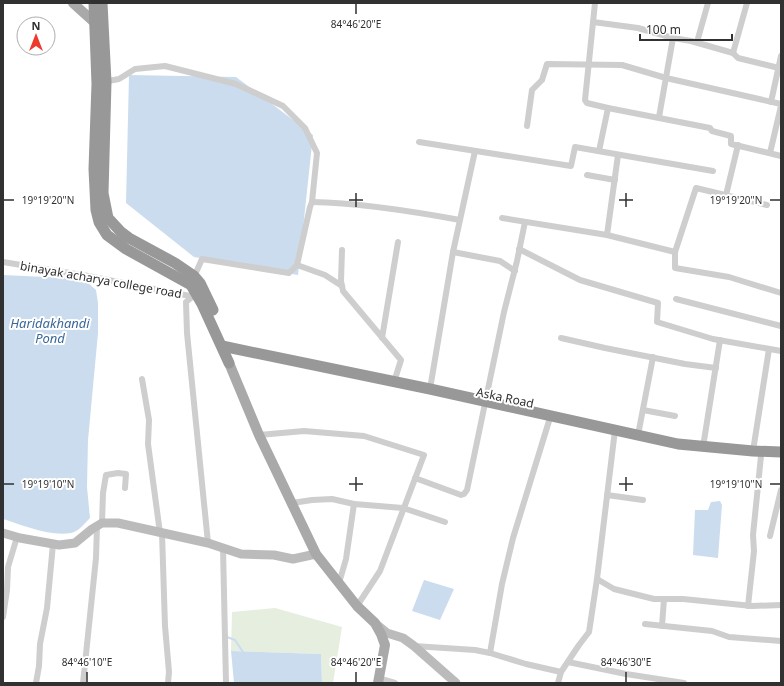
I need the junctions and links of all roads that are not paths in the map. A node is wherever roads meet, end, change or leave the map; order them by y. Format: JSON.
{"nodes":[{"id":1,"x":74,"y":3,"type":"edge"},
{"id":2,"x":94,"y":3,"type":"edge"},
{"id":3,"x":102,"y":3,"type":"edge"},
{"id":4,"x":595,"y":3,"type":"edge"},
{"id":5,"x":708,"y":3,"type":"edge"},
{"id":6,"x":747,"y":3,"type":"edge"},
{"id":7,"x":94,"y":22,"type":"junction"},
{"id":8,"x":593,"y":22,"type":"junction"},
{"id":9,"x":673,"y":38,"type":"junction"},
{"id":10,"x":697,"y":42,"type":"junction"},
{"id":11,"x":733,"y":53,"type":"junction"},
{"id":12,"x":781,"y":56,"type":"edge"},
{"id":13,"x":589,"y":65,"type":"junction"},
{"id":14,"x":778,"y":68,"type":"junction"},
{"id":15,"x":666,"y":78,"type":"junction"},
{"id":16,"x":101,"y":83,"type":"junction"},
{"id":17,"x":771,"y":102,"type":"junction"},
{"id":18,"x":781,"y":105,"type":"edge"},
{"id":19,"x":608,"y":108,"type":"junction"},
{"id":20,"x":659,"y":117,"type":"junction"},
{"id":21,"x":527,"y":126,"type":"dead end"},
{"id":22,"x":419,"y":142,"type":"dead end"},
{"id":23,"x":738,"y":145,"type":"junction"},
{"id":24,"x":475,"y":151,"type":"junction"},
{"id":25,"x":599,"y":151,"type":"junction"},
{"id":26,"x":770,"y":154,"type":"junction"},
{"id":27,"x":618,"y":155,"type":"junction"},
{"id":28,"x":781,"y":156,"type":"edge"},
{"id":29,"x":713,"y":171,"type":"dead end"},
{"id":30,"x":587,"y":175,"type":"dead end"},
{"id":31,"x":615,"y":180,"type":"junction"},
{"id":32,"x":726,"y":195,"type":"junction"},
{"id":33,"x":312,"y":202,"type":"junction"},
{"id":34,"x":768,"y":205,"type":"dead end"},
{"id":35,"x":502,"y":218,"type":"dead end"},
{"id":36,"x":460,"y":220,"type":"junction"},
{"id":37,"x":525,"y":222,"type":"junction"},
{"id":38,"x":607,"y":235,"type":"junction"},
{"id":39,"x":398,"y":242,"type":"dead end"},
{"id":40,"x":519,"y":249,"type":"junction"},
{"id":41,"x":342,"y":250,"type":"dead end"},
{"id":42,"x":453,"y":252,"type":"junction"},
{"id":43,"x":675,"y":252,"type":"junction"},
{"id":44,"x":3,"y":262,"type":"edge"},
{"id":45,"x":297,"y":265,"type":"junction"},
{"id":46,"x":514,"y":271,"type":"junction"},
{"id":47,"x":342,"y":286,"type":"junction"},
{"id":48,"x":194,"y":290,"type":"junction"},
{"id":49,"x":781,"y":293,"type":"edge"},
{"id":50,"x":676,"y":299,"type":"dead end"},
{"id":51,"x":781,"y":326,"type":"edge"},
{"id":52,"x":382,"y":338,"type":"junction"},
{"id":53,"x":561,"y":338,"type":"dead end"},
{"id":54,"x":720,"y":340,"type":"junction"},
{"id":55,"x":769,"y":349,"type":"junction"},
{"id":56,"x":781,"y":351,"type":"edge"},
{"id":57,"x":227,"y":353,"type":"junction"},
{"id":58,"x":653,"y":357,"type":"junction"},
{"id":59,"x":716,"y":368,"type":"junction"},
{"id":60,"x":142,"y":378,"type":"dead end"},
{"id":61,"x":394,"y":382,"type":"junction"},
{"id":62,"x":430,"y":389,"type":"junction"},
{"id":63,"x":485,"y":405,"type":"junction"},
{"id":64,"x":643,"y":410,"type":"junction"},
{"id":65,"x":675,"y":416,"type":"dead end"},
{"id":66,"x":549,"y":420,"type":"junction"},
{"id":67,"x":615,"y":432,"type":"junction"},
{"id":68,"x":259,"y":435,"type":"junction"},
{"id":69,"x":638,"y":435,"type":"junction"},
{"id":70,"x":703,"y":447,"type":"junction"},
{"id":71,"x":781,"y":452,"type":"edge"},
{"id":72,"x":757,"y":453,"type":"junction"},
{"id":73,"x":781,"y":456,"type":"edge"},
{"id":74,"x":415,"y":478,"type":"junction"},
{"id":75,"x":125,"y":488,"type":"dead end"},
{"id":76,"x":781,"y":490,"type":"edge"},
{"id":77,"x":607,"y":495,"type":"junction"},
{"id":78,"x":643,"y":500,"type":"dead end"},
{"id":79,"x":292,"y":503,"type":"junction"},
{"id":80,"x":354,"y":504,"type":"junction"},
{"id":81,"x":403,"y":508,"type":"junction"},
{"id":82,"x":445,"y":522,"type":"dead end"},
{"id":83,"x":100,"y":524,"type":"junction"},
{"id":84,"x":3,"y":533,"type":"edge"},
{"id":85,"x":161,"y":533,"type":"junction"},
{"id":86,"x":770,"y":536,"type":"dead end"},
{"id":87,"x":17,"y":537,"type":"junction"},
{"id":88,"x":208,"y":543,"type":"junction"},
{"id":89,"x":53,"y":544,"type":"junction"},
{"id":90,"x":223,"y":548,"type":"junction"},
{"id":91,"x":316,"y":554,"type":"junction"},
{"id":92,"x":5,"y":566,"type":"edge"},
{"id":93,"x":597,"y":579,"type":"junction"},
{"id":94,"x":339,"y":583,"type":"junction"},
{"id":95,"x":664,"y":599,"type":"junction"},
{"id":96,"x":781,"y":605,"type":"edge"},
{"id":97,"x":357,"y":606,"type":"junction"},
{"id":98,"x":748,"y":606,"type":"junction"},
{"id":99,"x":3,"y":614,"type":"edge"},
{"id":100,"x":375,"y":623,"type":"junction"},
{"id":101,"x":645,"y":624,"type":"dead end"},
{"id":102,"x":662,"y":626,"type":"junction"},
{"id":103,"x":781,"y":640,"type":"edge"},
{"id":104,"x":414,"y":646,"type":"junction"},
{"id":105,"x":490,"y":653,"type":"junction"},
{"id":106,"x":568,"y":662,"type":"junction"},
{"id":107,"x":561,"y":672,"type":"junction"},
{"id":108,"x":378,"y":680,"type":"edge"},
{"id":109,"x":667,"y":682,"type":"edge"},
{"id":110,"x":36,"y":683,"type":"edge"},
{"id":111,"x":83,"y":683,"type":"edge"},
{"id":112,"x":168,"y":683,"type":"edge"},
{"id":113,"x":226,"y":683,"type":"edge"},
{"id":114,"x":395,"y":683,"type":"edge"},
{"id":115,"x":456,"y":683,"type":"edge"},
{"id":116,"x":558,"y":683,"type":"edge"},
{"id":117,"x":684,"y":683,"type":"edge"}],
"edges":[{"from":1,"to":7,"type":"main road"},
{"from":2,"to":7,"type":"highway"},
{"from":3,"to":16,"type":"highway"},
{"from":4,"to":8,"type":"street"},
{"from":5,"to":10,"type":"street"},
{"from":6,"to":11,"type":"street"},
{"from":7,"to":16,"type":"highway"},
{"from":8,"to":9,"type":"street"},
{"from":8,"to":13,"type":"street"},
{"from":9,"to":10,"type":"street"},
{"from":9,"to":15,"type":"street"},
{"from":10,"to":11,"type":"street"},
{"from":11,"to":14,"type":"street"},
{"from":12,"to":14,"type":"street"},
{"from":13,"to":15,"type":"street"},
{"from":13,"to":19,"type":"street"},
{"from":13,"to":21,"type":"street"},
{"from":14,"to":17,"type":"street"},
{"from":15,"to":17,"type":"street"},
{"from":15,"to":20,"type":"street"},
{"from":16,"to":33,"type":"street"},
{"from":16,"to":48,"type":"highway"},
{"from":17,"to":18,"type":"street"},
{"from":18,"to":26,"type":"street"},
{"from":19,"to":20,"type":"street"},
{"from":19,"to":25,"type":"street"},
{"from":20,"to":23,"type":"street"},
{"from":22,"to":24,"type":"street"},
{"from":23,"to":26,"type":"street"},
{"from":23,"to":32,"type":"street"},
{"from":24,"to":25,"type":"street"},
{"from":24,"to":36,"type":"street"},
{"from":25,"to":27,"type":"street"},
{"from":26,"to":28,"type":"street"},
{"from":27,"to":29,"type":"street"},
{"from":27,"to":31,"type":"street"},
{"from":30,"to":31,"type":"street"},
{"from":31,"to":38,"type":"street"},
{"from":32,"to":34,"type":"street"},
{"from":32,"to":43,"type":"street"},
{"from":33,"to":36,"type":"street"},
{"from":33,"to":45,"type":"street"},
{"from":35,"to":37,"type":"street"},
{"from":36,"to":42,"type":"street"},
{"from":37,"to":38,"type":"street"},
{"from":37,"to":40,"type":"street"},
{"from":38,"to":43,"type":"street"},
{"from":39,"to":52,"type":"street"},
{"from":40,"to":46,"type":"street"},
{"from":40,"to":54,"type":"street"},
{"from":41,"to":47,"type":"street"},
{"from":42,"to":46,"type":"street"},
{"from":42,"to":62,"type":"street"},
{"from":43,"to":49,"type":"street"},
{"from":44,"to":48,"type":"street","name":"binayak acharya college road"},
{"from":45,"to":47,"type":"street"},
{"from":45,"to":48,"type":"street"},
{"from":46,"to":63,"type":"street"},
{"from":47,"to":52,"type":"street"},
{"from":48,"to":57,"type":"highway"},
{"from":48,"to":57,"type":"highway"},
{"from":48,"to":88,"type":"street"},
{"from":50,"to":51,"type":"street"},
{"from":52,"to":61,"type":"street"},
{"from":53,"to":58,"type":"street"},
{"from":54,"to":55,"type":"street"},
{"from":54,"to":59,"type":"street"},
{"from":55,"to":56,"type":"street"},
{"from":55,"to":72,"type":"street"},
{"from":57,"to":61,"type":"highway"},
{"from":57,"to":63,"type":"highway","name":"Aska Road"},
{"from":57,"to":68,"type":"main road"},
{"from":58,"to":59,"type":"street"},
{"from":58,"to":64,"type":"street"},
{"from":59,"to":70,"type":"street"},
{"from":60,"to":85,"type":"street"},
{"from":61,"to":62,"type":"highway"},
{"from":62,"to":63,"type":"highway"},
{"from":63,"to":66,"type":"highway","name":"Aska Road"},
{"from":63,"to":67,"type":"highway"},
{"from":63,"to":74,"type":"street"},
{"from":64,"to":65,"type":"street"},
{"from":64,"to":69,"type":"street"},
{"from":66,"to":67,"type":"highway","name":"Aska Road"},
{"from":66,"to":105,"type":"street"},
{"from":67,"to":69,"type":"highway"},
{"from":67,"to":72,"type":"highway","name":"Aska Road"},
{"from":67,"to":77,"type":"street"},
{"from":68,"to":74,"type":"street"},
{"from":68,"to":79,"type":"main road"},
{"from":69,"to":70,"type":"highway"},
{"from":70,"to":72,"type":"highway"},
{"from":71,"to":72,"type":"highway"},
{"from":72,"to":73,"type":"highway","name":"Aska Road"},
{"from":72,"to":98,"type":"street"},
{"from":74,"to":81,"type":"street"},
{"from":75,"to":83,"type":"street"},
{"from":76,"to":86,"type":"street"},
{"from":77,"to":78,"type":"street"},
{"from":77,"to":93,"type":"street"},
{"from":79,"to":80,"type":"street"},
{"from":79,"to":91,"type":"main road"},
{"from":80,"to":81,"type":"street"},
{"from":80,"to":94,"type":"street"},
{"from":81,"to":82,"type":"street"},
{"from":81,"to":97,"type":"street"},
{"from":83,"to":85,"type":"street"},
{"from":83,"to":89,"type":"street"},
{"from":83,"to":111,"type":"street"},
{"from":84,"to":87,"type":"street"},
{"from":85,"to":88,"type":"street"},
{"from":85,"to":112,"type":"street"},
{"from":87,"to":89,"type":"street"},
{"from":87,"to":92,"type":"street"},
{"from":88,"to":90,"type":"street"},
{"from":89,"to":110,"type":"street"},
{"from":90,"to":91,"type":"street"},
{"from":90,"to":113,"type":"street"},
{"from":91,"to":94,"type":"main road"},
{"from":92,"to":99,"type":"street"},
{"from":93,"to":95,"type":"street"},
{"from":93,"to":106,"type":"street"},
{"from":94,"to":97,"type":"main road"},
{"from":95,"to":98,"type":"street"},
{"from":95,"to":102,"type":"street"},
{"from":96,"to":98,"type":"street"},
{"from":97,"to":100,"type":"main road"},
{"from":100,"to":104,"type":"street"},
{"from":100,"to":108,"type":"main road"},
{"from":101,"to":102,"type":"street"},
{"from":102,"to":103,"type":"street"},
{"from":104,"to":105,"type":"street"},
{"from":104,"to":115,"type":"street"},
{"from":105,"to":107,"type":"street"},
{"from":106,"to":107,"type":"street"},
{"from":106,"to":109,"type":"street"},
{"from":107,"to":116,"type":"street"},
{"from":108,"to":114,"type":"street"},
{"from":109,"to":117,"type":"street"}]}
